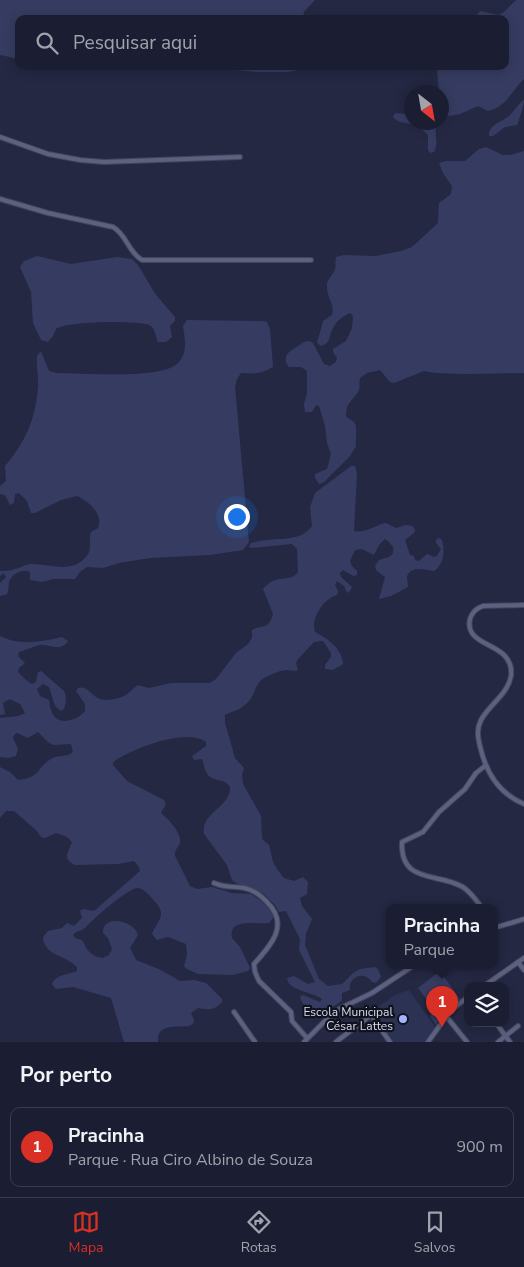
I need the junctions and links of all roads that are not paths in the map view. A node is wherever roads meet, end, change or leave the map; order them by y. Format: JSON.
{"nodes":[{"id":1,"x":0,"y":137,"type":"edge"},
{"id":2,"x":240,"y":157,"type":"dead end"},
{"id":3,"x":0,"y":199,"type":"edge"},
{"id":4,"x":310,"y":260,"type":"dead end"},
{"id":5,"x":524,"y":605,"type":"edge"},
{"id":6,"x":485,"y":766,"type":"junction"},
{"id":7,"x":524,"y":804,"type":"edge"},
{"id":8,"x":214,"y":883,"type":"dead end"},
{"id":9,"x":478,"y":904,"type":"edge"},
{"id":10,"x":524,"y":918,"type":"edge"},
{"id":11,"x":498,"y":927,"type":"edge"},
{"id":12,"x":524,"y":958,"type":"edge"},
{"id":13,"x":518,"y":962,"type":"junction"},
{"id":14,"x":408,"y":969,"type":"edge"},
{"id":15,"x":524,"y":970,"type":"edge"},
{"id":16,"x":490,"y":982,"type":"edge"},
{"id":17,"x":464,"y":1000,"type":"edge"},
{"id":18,"x":234,"y":1012,"type":"dead end"},
{"id":19,"x":446,"y":1016,"type":"junction"},
{"id":20,"x":518,"y":1026,"type":"dead end"},
{"id":21,"x":499,"y":1027,"type":"edge"},
{"id":22,"x":506,"y":1037,"type":"junction"},
{"id":23,"x":307,"y":1038,"type":"junction"},
{"id":24,"x":388,"y":1041,"type":"edge"},
{"id":25,"x":255,"y":1042,"type":"edge"},
{"id":26,"x":304,"y":1042,"type":"edge"},
{"id":27,"x":336,"y":1042,"type":"edge"},
{"id":28,"x":428,"y":1042,"type":"edge"},
{"id":29,"x":467,"y":1042,"type":"edge"},
{"id":30,"x":498,"y":1042,"type":"edge"},
{"id":31,"x":510,"y":1042,"type":"edge"}],
"edges":[{"from":1,"to":2,"type":"street"},
{"from":3,"to":4,"type":"street"},
{"from":5,"to":6,"type":"street"},
{"from":6,"to":7,"type":"street"},
{"from":6,"to":9,"type":"street"},
{"from":8,"to":23,"type":"street"},
{"from":10,"to":11,"type":"street"},
{"from":12,"to":13,"type":"street"},
{"from":13,"to":15,"type":"street"},
{"from":13,"to":16,"type":"street"},
{"from":14,"to":23,"type":"street"},
{"from":17,"to":19,"type":"street"},
{"from":18,"to":25,"type":"street"},
{"from":19,"to":28,"type":"street"},
{"from":19,"to":29,"type":"street"},
{"from":20,"to":22,"type":"street"},
{"from":21,"to":22,"type":"street"},
{"from":22,"to":30,"type":"street"},
{"from":22,"to":31,"type":"street"},
{"from":23,"to":26,"type":"street"},
{"from":24,"to":27,"type":"street"}]}
